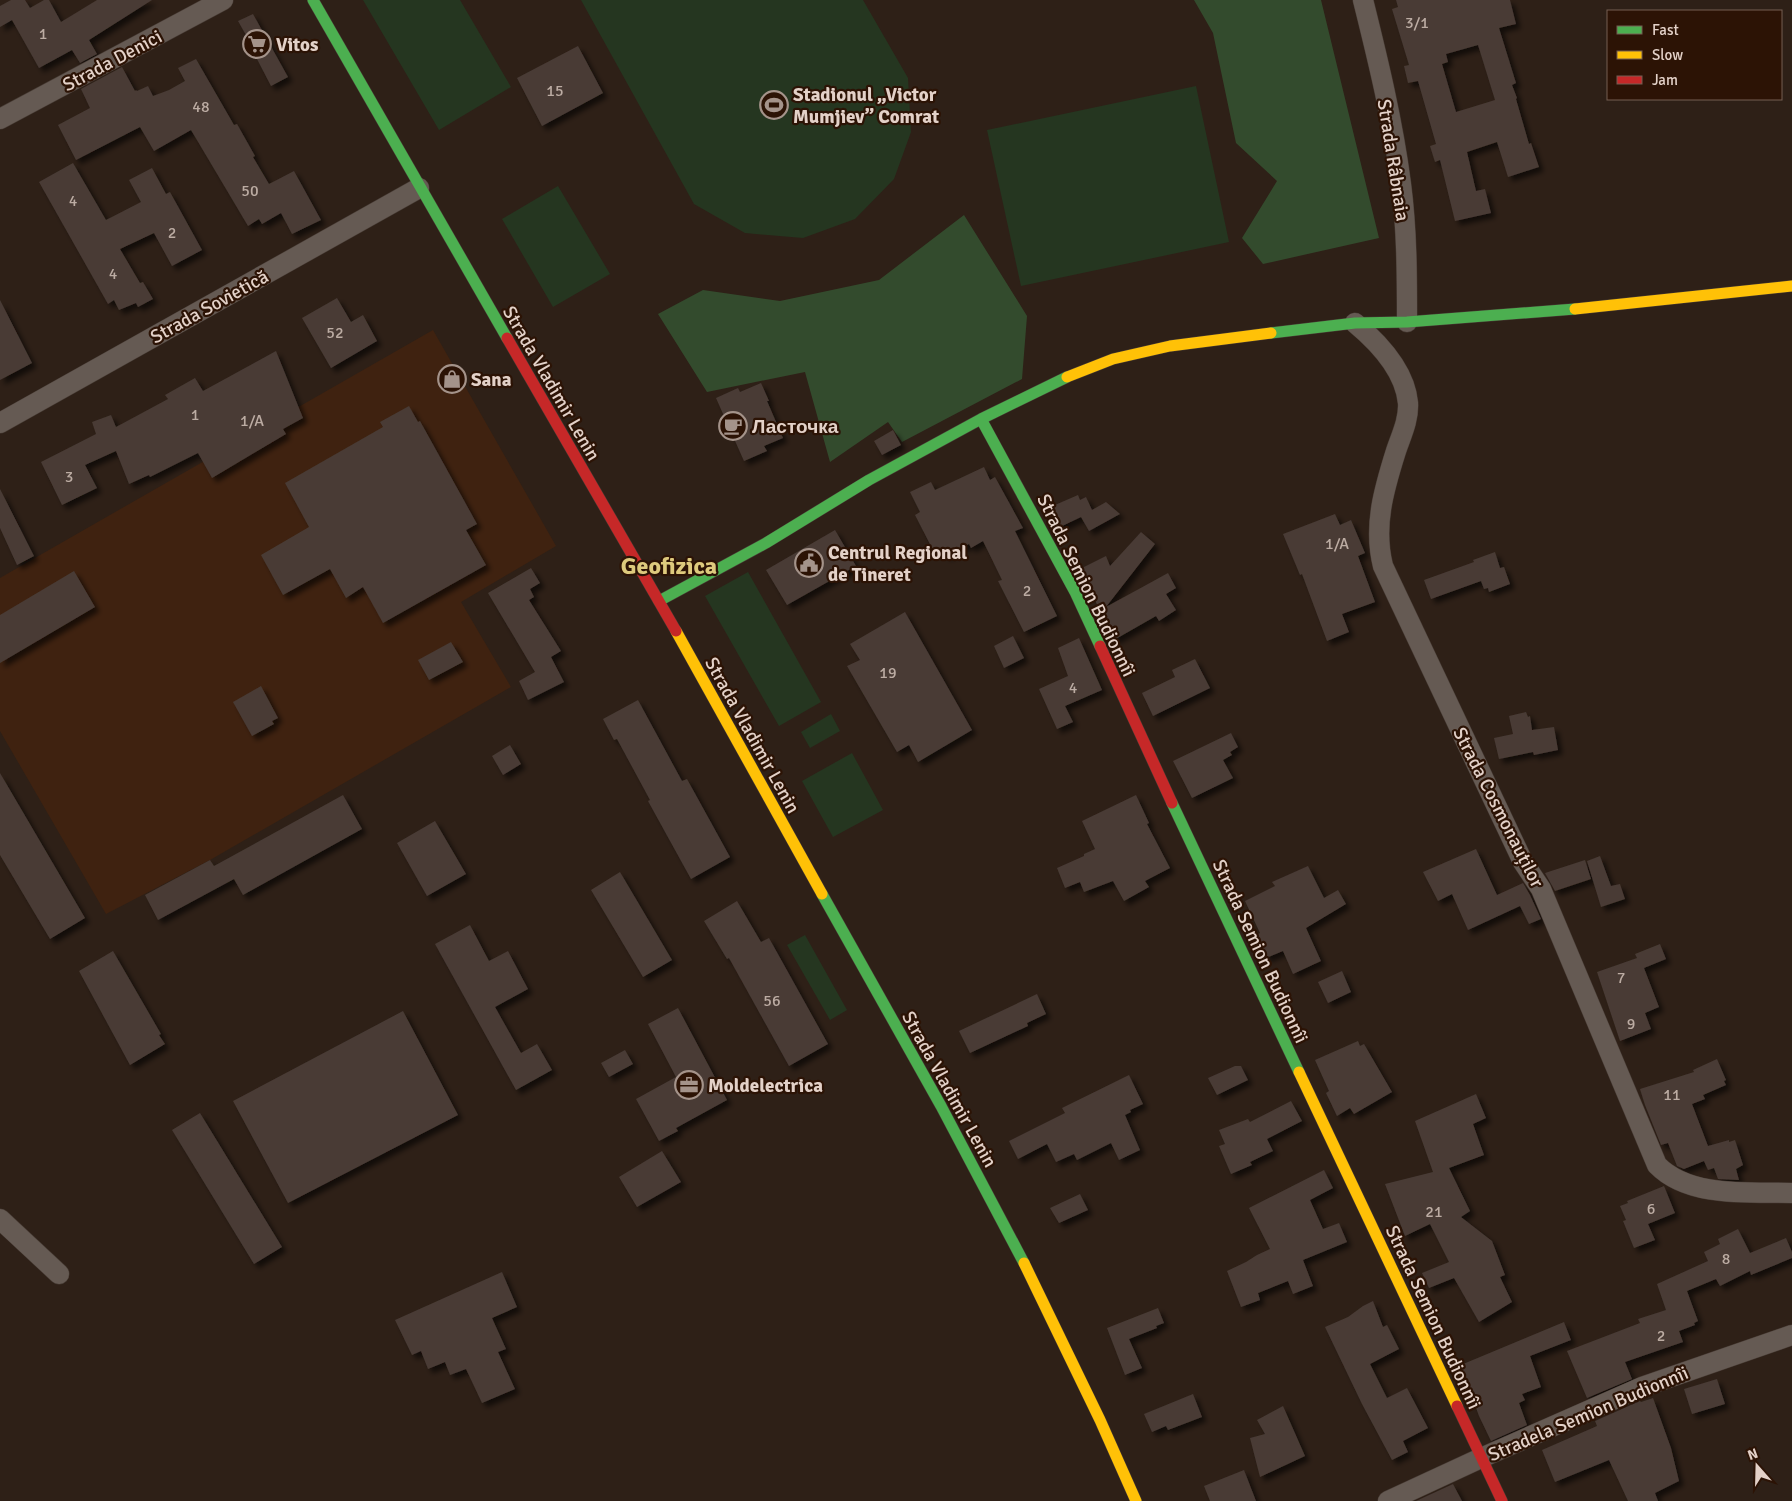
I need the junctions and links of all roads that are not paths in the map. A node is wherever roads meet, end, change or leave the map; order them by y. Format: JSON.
{"nodes":[{"id":1,"x":223,"y":0,"type":"edge"},
{"id":2,"x":313,"y":0,"type":"edge"},
{"id":3,"x":1363,"y":0,"type":"edge"},
{"id":4,"x":0,"y":119,"type":"edge"},
{"id":5,"x":419,"y":188,"type":"junction"},
{"id":6,"x":1792,"y":286,"type":"edge"},
{"id":7,"x":1407,"y":322,"type":"junction"},
{"id":8,"x":1355,"y":323,"type":"junction"},
{"id":9,"x":981,"y":419,"type":"junction"},
{"id":10,"x":0,"y":423,"type":"edge"},
{"id":11,"x":659,"y":602,"type":"junction"},
{"id":12,"x":1792,"y":1193,"type":"edge"},
{"id":13,"x":0,"y":1219,"type":"edge"},
{"id":14,"x":59,"y":1274,"type":"dead end"},
{"id":15,"x":1792,"y":1335,"type":"edge"},
{"id":16,"x":1481,"y":1458,"type":"junction"},
{"id":17,"x":1136,"y":1501,"type":"edge"},
{"id":18,"x":1388,"y":1501,"type":"edge"},
{"id":19,"x":1502,"y":1501,"type":"edge"}],
"edges":[{"from":1,"to":4,"type":"street","name":"Strada Denici"},
{"from":2,"to":5,"type":"street","name":"Strada Vladimir Lenin"},
{"from":3,"to":7,"type":"street","name":"Strada Râbnaia"},
{"from":5,"to":10,"type":"street","name":"Strada Sovietică"},
{"from":5,"to":11,"type":"street","name":"Strada Vladimir Lenin"},
{"from":6,"to":7,"type":"street"},
{"from":7,"to":8,"type":"street"},
{"from":8,"to":9,"type":"street"},
{"from":8,"to":12,"type":"street","name":"Strada Cosmonauților"},
{"from":9,"to":11,"type":"street"},
{"from":9,"to":16,"type":"street","name":"Strada Semion Budionnîi"},
{"from":11,"to":17,"type":"street","name":"Strada Vladimir Lenin"},
{"from":13,"to":14,"type":"street"},
{"from":15,"to":16,"type":"street","name":"Stradela Semion Budionnîi"},
{"from":16,"to":18,"type":"street","name":"Stradela Semion Budionnîi"},
{"from":16,"to":19,"type":"street","name":"Strada Semion Budionnîi"}]}
